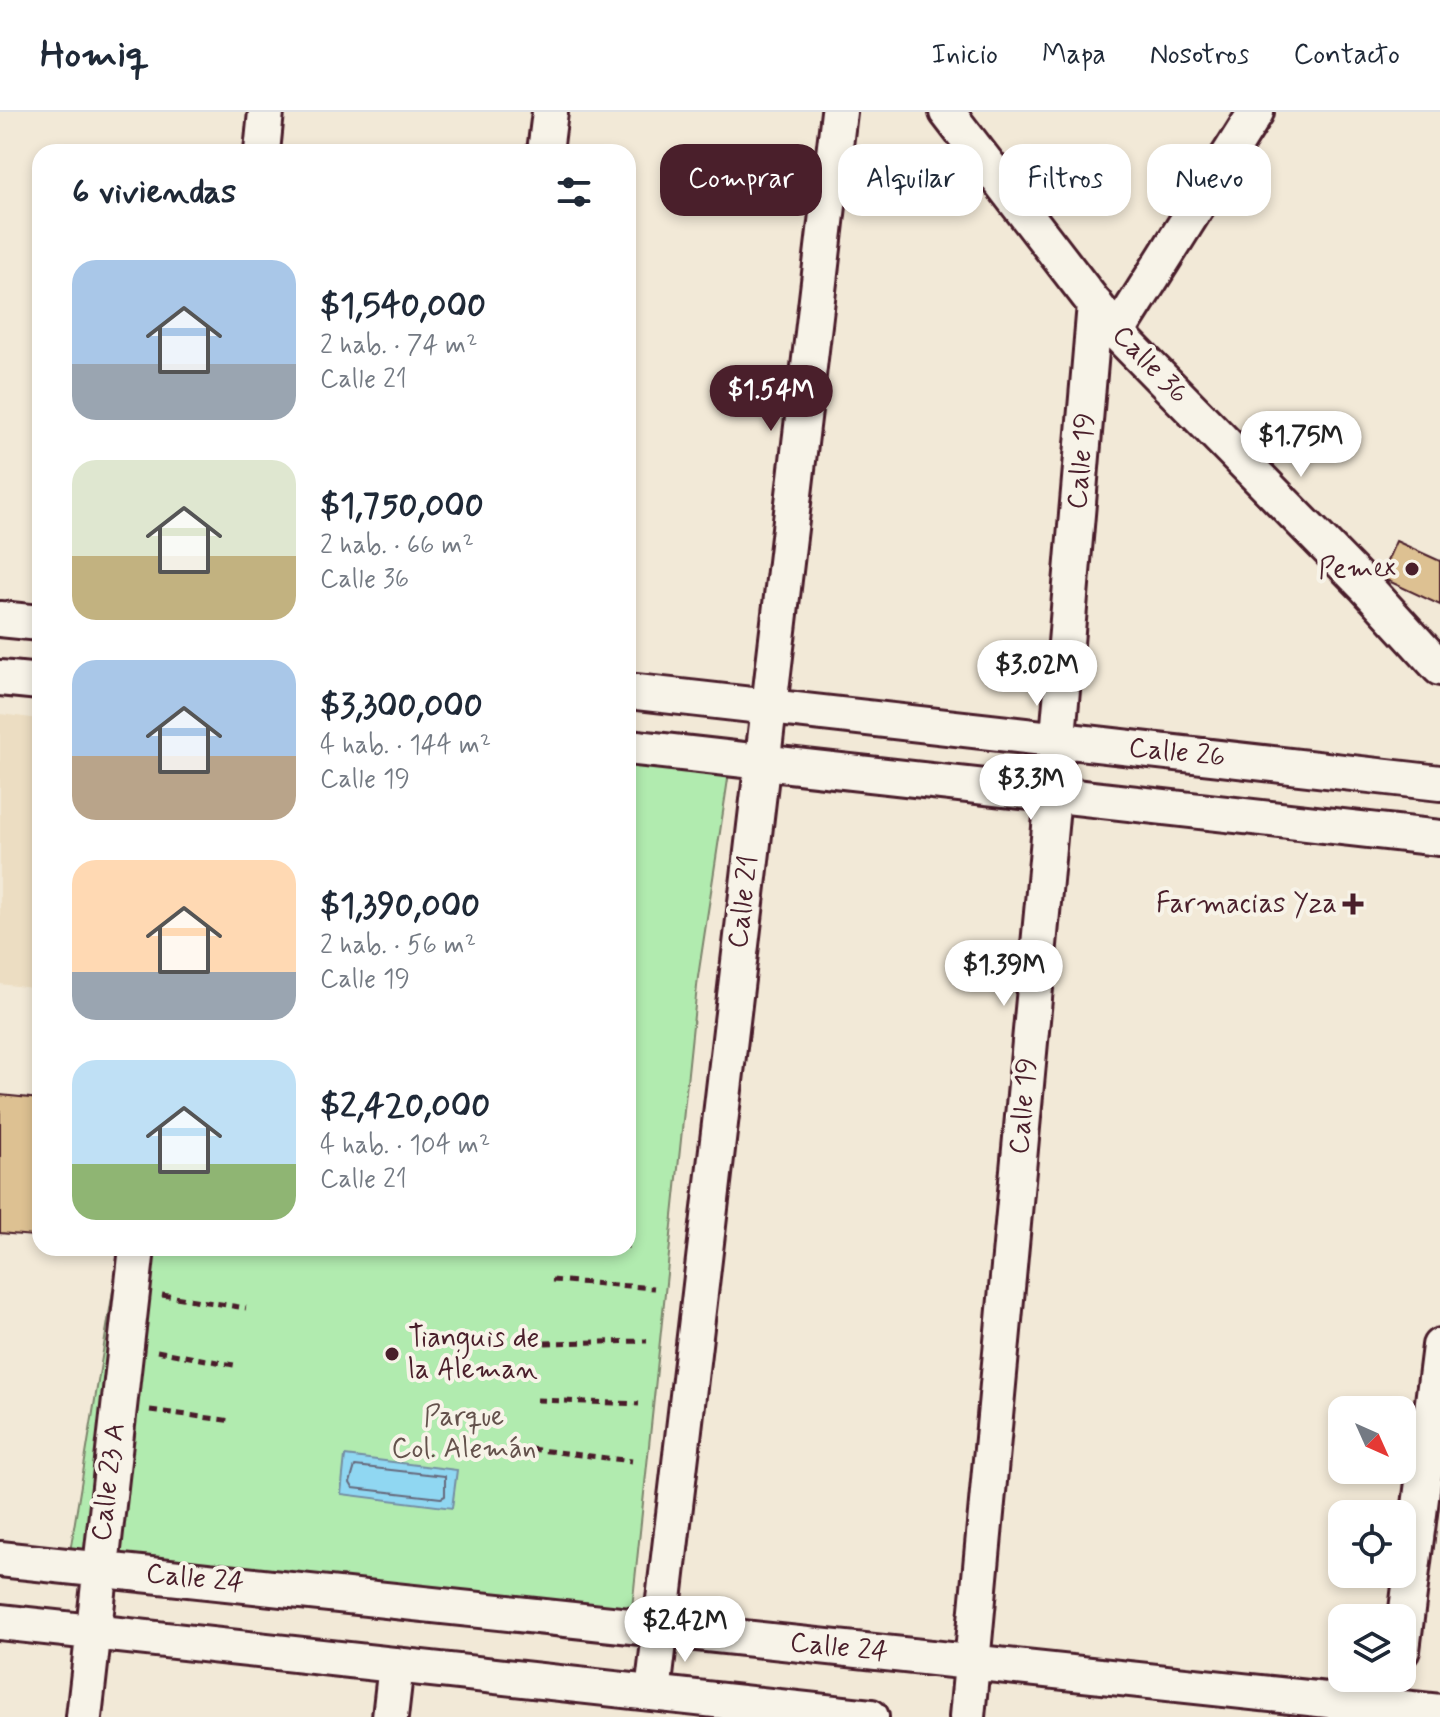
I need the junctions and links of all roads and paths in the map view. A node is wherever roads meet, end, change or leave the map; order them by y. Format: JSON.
{"nodes":[{"id":1,"x":266,"y":112,"type":"edge"},
{"id":2,"x":550,"y":112,"type":"edge"},
{"id":3,"x":839,"y":112,"type":"edge"},
{"id":4,"x":947,"y":112,"type":"edge"},
{"id":5,"x":1256,"y":112,"type":"edge"},
{"id":6,"x":263,"y":144,"type":"edge"},
{"id":7,"x":546,"y":144,"type":"edge"},
{"id":8,"x":1095,"y":304,"type":"junction"},
{"id":9,"x":1117,"y":333,"type":"junction"},
{"id":10,"x":0,"y":619,"type":"edge"},
{"id":11,"x":32,"y":622,"type":"edge"},
{"id":12,"x":1440,"y":668,"type":"edge"},
{"id":13,"x":0,"y":678,"type":"edge"},
{"id":14,"x":32,"y":681,"type":"edge"},
{"id":15,"x":636,"y":692,"type":"edge"},
{"id":16,"x":768,"y":707,"type":"junction"},
{"id":17,"x":1058,"y":740,"type":"junction"},
{"id":18,"x":636,"y":748,"type":"edge"},
{"id":19,"x":761,"y":762,"type":"junction"},
{"id":20,"x":1440,"y":783,"type":"edge"},
{"id":21,"x":1053,"y":795,"type":"junction"},
{"id":22,"x":1440,"y":838,"type":"edge"},
{"id":23,"x":136,"y":1256,"type":"edge"},
{"id":24,"x":552,"y":1280,"type":"dead end"},
{"id":25,"x":654,"y":1288,"type":"dead end"},
{"id":26,"x":149,"y":1293,"type":"dead end"},
{"id":27,"x":246,"y":1308,"type":"dead end"},
{"id":28,"x":647,"y":1341,"type":"dead end"},
{"id":29,"x":545,"y":1343,"type":"dead end"},
{"id":30,"x":1440,"y":1346,"type":"edge"},
{"id":31,"x":143,"y":1348,"type":"dead end"},
{"id":32,"x":239,"y":1366,"type":"dead end"},
{"id":33,"x":537,"y":1400,"type":"dead end"},
{"id":34,"x":639,"y":1404,"type":"dead end"},
{"id":35,"x":136,"y":1408,"type":"dead end"},
{"id":36,"x":232,"y":1421,"type":"dead end"},
{"id":37,"x":531,"y":1449,"type":"dead end"},
{"id":38,"x":632,"y":1461,"type":"dead end"},
{"id":39,"x":0,"y":1559,"type":"edge"},
{"id":40,"x":99,"y":1569,"type":"junction"},
{"id":41,"x":1408,"y":1604,"type":"edge"},
{"id":42,"x":0,"y":1622,"type":"edge"},
{"id":43,"x":659,"y":1629,"type":"junction"},
{"id":44,"x":94,"y":1632,"type":"junction"},
{"id":45,"x":972,"y":1662,"type":"junction"},
{"id":46,"x":396,"y":1665,"type":"junction"},
{"id":47,"x":653,"y":1693,"type":"junction"},
{"id":48,"x":1396,"y":1701,"type":"edge"},
{"id":49,"x":704,"y":1708,"type":"edge"},
{"id":50,"x":1315,"y":1708,"type":"edge"},
{"id":51,"x":1440,"y":1713,"type":"edge"},
{"id":52,"x":84,"y":1717,"type":"edge"},
{"id":53,"x":390,"y":1717,"type":"edge"},
{"id":54,"x":871,"y":1717,"type":"edge"},
{"id":55,"x":967,"y":1717,"type":"edge"}],
"edges":[{"from":1,"to":6,"type":"street"},
{"from":2,"to":7,"type":"street"},
{"from":3,"to":16,"type":"street","name":"Calle 21"},
{"from":4,"to":8,"type":"street","name":"Calle 36"},
{"from":5,"to":9,"type":"street"},
{"from":8,"to":9,"type":"street","name":"Calle 36"},
{"from":8,"to":17,"type":"street","name":"Calle 19"},
{"from":9,"to":12,"type":"street","name":"Calle 36"},
{"from":10,"to":11,"type":"street"},
{"from":13,"to":14,"type":"street"},
{"from":15,"to":16,"type":"street","name":"Calle 26"},
{"from":16,"to":17,"type":"street","name":"Calle 26"},
{"from":16,"to":19,"type":"street","name":"Calle 21"},
{"from":17,"to":20,"type":"street","name":"Calle 26"},
{"from":17,"to":21,"type":"street","name":"Calle 19"},
{"from":18,"to":19,"type":"street","name":"Calle 26"},
{"from":19,"to":21,"type":"street","name":"Calle 26"},
{"from":19,"to":43,"type":"street","name":"Calle 21"},
{"from":21,"to":22,"type":"street","name":"Calle 26"},
{"from":21,"to":45,"type":"street","name":"Calle 19"},
{"from":23,"to":40,"type":"street","name":"Calle 23 A"},
{"from":24,"to":25,"type":"path"},
{"from":26,"to":27,"type":"path"},
{"from":28,"to":29,"type":"path"},
{"from":30,"to":41,"type":"street"},
{"from":31,"to":32,"type":"path"},
{"from":33,"to":34,"type":"path"},
{"from":35,"to":36,"type":"path"},
{"from":37,"to":38,"type":"path"},
{"from":39,"to":40,"type":"street","name":"Calle 24"},
{"from":40,"to":43,"type":"street","name":"Calle 24"},
{"from":40,"to":44,"type":"street","name":"Calle 23 A"},
{"from":42,"to":44,"type":"street"},
{"from":43,"to":45,"type":"street","name":"Calle 24"},
{"from":43,"to":47,"type":"street","name":"Calle 21"},
{"from":44,"to":46,"type":"street"},
{"from":44,"to":52,"type":"street","name":"Calle 23 A"},
{"from":45,"to":50,"type":"street","name":"Calle 24"},
{"from":45,"to":55,"type":"street","name":"Calle 19"},
{"from":46,"to":47,"type":"street"},
{"from":46,"to":53,"type":"street"},
{"from":47,"to":49,"type":"street"},
{"from":48,"to":50,"type":"street","name":"Calle 24"},
{"from":48,"to":51,"type":"street","name":"Calle 24"},
{"from":49,"to":54,"type":"street"}]}
